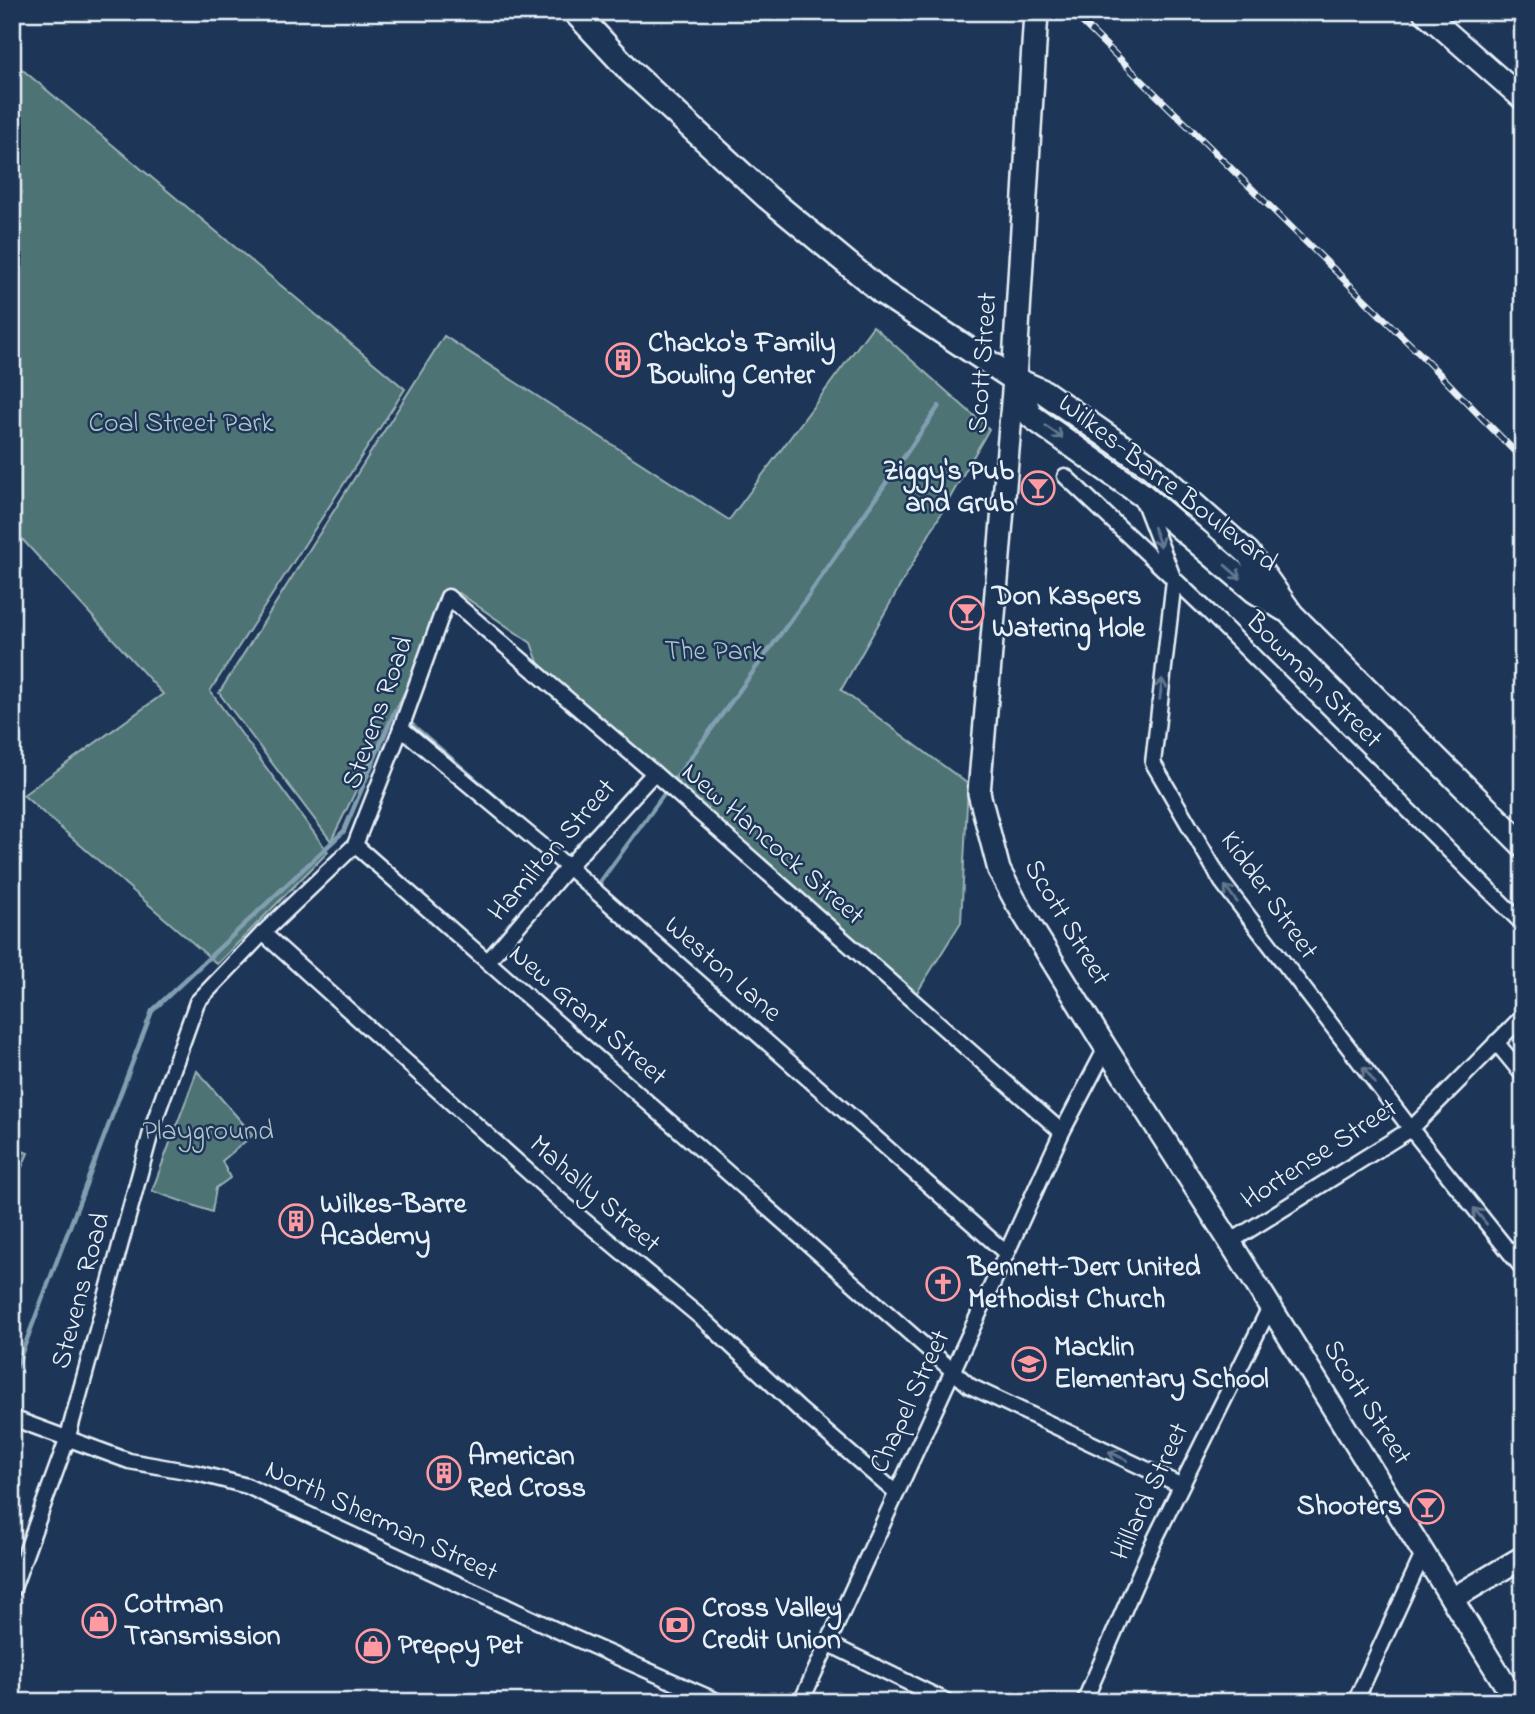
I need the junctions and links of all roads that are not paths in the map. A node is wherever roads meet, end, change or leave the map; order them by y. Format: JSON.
{"nodes":[{"id":1,"x":575,"y":12,"type":"edge"},
{"id":2,"x":1036,"y":12,"type":"edge"},
{"id":3,"x":1424,"y":12,"type":"edge"},
{"id":4,"x":1523,"y":99,"type":"edge"},
{"id":5,"x":1014,"y":379,"type":"junction"},
{"id":6,"x":1065,"y":476,"type":"dead end"},
{"id":7,"x":1141,"y":494,"type":"junction"},
{"id":8,"x":1174,"y":580,"type":"junction"},
{"id":9,"x":448,"y":597,"type":"joint"},
{"id":10,"x":1292,"y":615,"type":"junction"},
{"id":11,"x":401,"y":728,"type":"junction"},
{"id":12,"x":654,"y":773,"type":"junction"},
{"id":13,"x":1518,"y":838,"type":"edge"},
{"id":14,"x":355,"y":845,"type":"junction"},
{"id":15,"x":568,"y":867,"type":"junction"},
{"id":16,"x":1523,"y":924,"type":"edge"},
{"id":17,"x":263,"y":933,"type":"junction"},
{"id":18,"x":488,"y":961,"type":"junction"},
{"id":19,"x":1523,"y":1016,"type":"edge"},
{"id":20,"x":1496,"y":1042,"type":"junction"},
{"id":21,"x":1106,"y":1048,"type":"junction"},
{"id":22,"x":1523,"y":1075,"type":"edge"},
{"id":23,"x":1411,"y":1129,"type":"junction"},
{"id":24,"x":1062,"y":1132,"type":"junction"},
{"id":25,"x":1230,"y":1242,"type":"junction"},
{"id":26,"x":1006,"y":1253,"type":"junction"},
{"id":27,"x":1523,"y":1269,"type":"edge"},
{"id":28,"x":1270,"y":1307,"type":"junction"},
{"id":29,"x":954,"y":1370,"type":"junction"},
{"id":30,"x":12,"y":1418,"type":"edge"},
{"id":31,"x":67,"y":1440,"type":"junction"},
{"id":32,"x":1180,"y":1485,"type":"junction"},
{"id":33,"x":896,"y":1493,"type":"junction"},
{"id":34,"x":1424,"y":1552,"type":"junction"},
{"id":35,"x":1523,"y":1557,"type":"edge"},
{"id":36,"x":12,"y":1591,"type":"edge"},
{"id":37,"x":1452,"y":1599,"type":"junction"},
{"id":38,"x":827,"y":1643,"type":"junction"},
{"id":39,"x":719,"y":1702,"type":"edge"},
{"id":40,"x":801,"y":1702,"type":"edge"},
{"id":41,"x":948,"y":1702,"type":"edge"},
{"id":42,"x":1084,"y":1702,"type":"edge"},
{"id":43,"x":1355,"y":1702,"type":"edge"},
{"id":44,"x":1516,"y":1702,"type":"edge"}],
"edges":[{"from":1,"to":5,"type":"main road"},
{"from":2,"to":5,"type":"main road","name":"Scott Street"},
{"from":3,"to":4,"type":"street"},
{"from":5,"to":7,"type":"main road","name":"Wilkes-Barre Boulevard","one_way":true},
{"from":5,"to":10,"type":"main road","name":"Wilkes-Barre Boulevard"},
{"from":5,"to":21,"type":"street","name":"Scott Street"},
{"from":6,"to":8,"type":"street","name":"Bowman Street"},
{"from":7,"to":8,"type":"street","name":"Kidder Street","one_way":true},
{"from":7,"to":10,"type":"main road","name":"Wilkes-Barre Boulevard","one_way":true},
{"from":8,"to":16,"type":"street","name":"Bowman Street"},
{"from":23,"to":8,"type":"street","name":"Kidder Street","one_way":true},
{"from":9,"to":11,"type":"street","name":"Stevens Road"},
{"from":9,"to":12,"type":"street","name":"New Hancock Street"},
{"from":10,"to":13,"type":"main road","name":"Wilkes-Barre Boulevard"},
{"from":11,"to":14,"type":"street","name":"Stevens Road"},
{"from":11,"to":15,"type":"street","name":"Weston Lane"},
{"from":12,"to":15,"type":"street","name":"Hamilton Street"},
{"from":12,"to":24,"type":"street","name":"New Hancock Street"},
{"from":14,"to":17,"type":"street"},
{"from":14,"to":18,"type":"street","name":"New Grant Street"},
{"from":15,"to":18,"type":"street","name":"Hamilton Street"},
{"from":15,"to":26,"type":"street","name":"Weston Lane"},
{"from":17,"to":31,"type":"street","name":"Stevens Road"},
{"from":17,"to":33,"type":"street","name":"Mahally Street"},
{"from":18,"to":29,"type":"street","name":"New Grant Street"},
{"from":19,"to":20,"type":"street","name":"Hortense Street"},
{"from":20,"to":22,"type":"street"},
{"from":20,"to":23,"type":"street","name":"Hortense Street"},
{"from":21,"to":24,"type":"street","name":"Chapel Street"},
{"from":21,"to":25,"type":"street","name":"Scott Street"},
{"from":23,"to":25,"type":"street","name":"Hortense Street"},
{"from":27,"to":23,"type":"street","name":"Kidder Street","one_way":true},
{"from":24,"to":26,"type":"street","name":"Chapel Street"},
{"from":25,"to":28,"type":"street","name":"Scott Street"},
{"from":26,"to":29,"type":"street","name":"Chapel Street"},
{"from":28,"to":32,"type":"street","name":"Hillard Street"},
{"from":28,"to":34,"type":"street","name":"Scott Street"},
{"from":32,"to":29,"type":"street","name":"New Grant Street","one_way":true},
{"from":29,"to":33,"type":"street","name":"Chapel Street"},
{"from":30,"to":31,"type":"street","name":"North Sherman Street"},
{"from":31,"to":36,"type":"street","name":"Stevens Road"},
{"from":31,"to":39,"type":"street","name":"North Sherman Street"},
{"from":32,"to":42,"type":"street","name":"Hillard Street"},
{"from":33,"to":38,"type":"street","name":"Chapel Street"},
{"from":34,"to":37,"type":"street","name":"Scott Street"},
{"from":34,"to":43,"type":"street"},
{"from":35,"to":37,"type":"street"},
{"from":37,"to":44,"type":"street","name":"Scott Street"},
{"from":38,"to":40,"type":"street","name":"Chapel Street"},
{"from":38,"to":41,"type":"street"}]}
